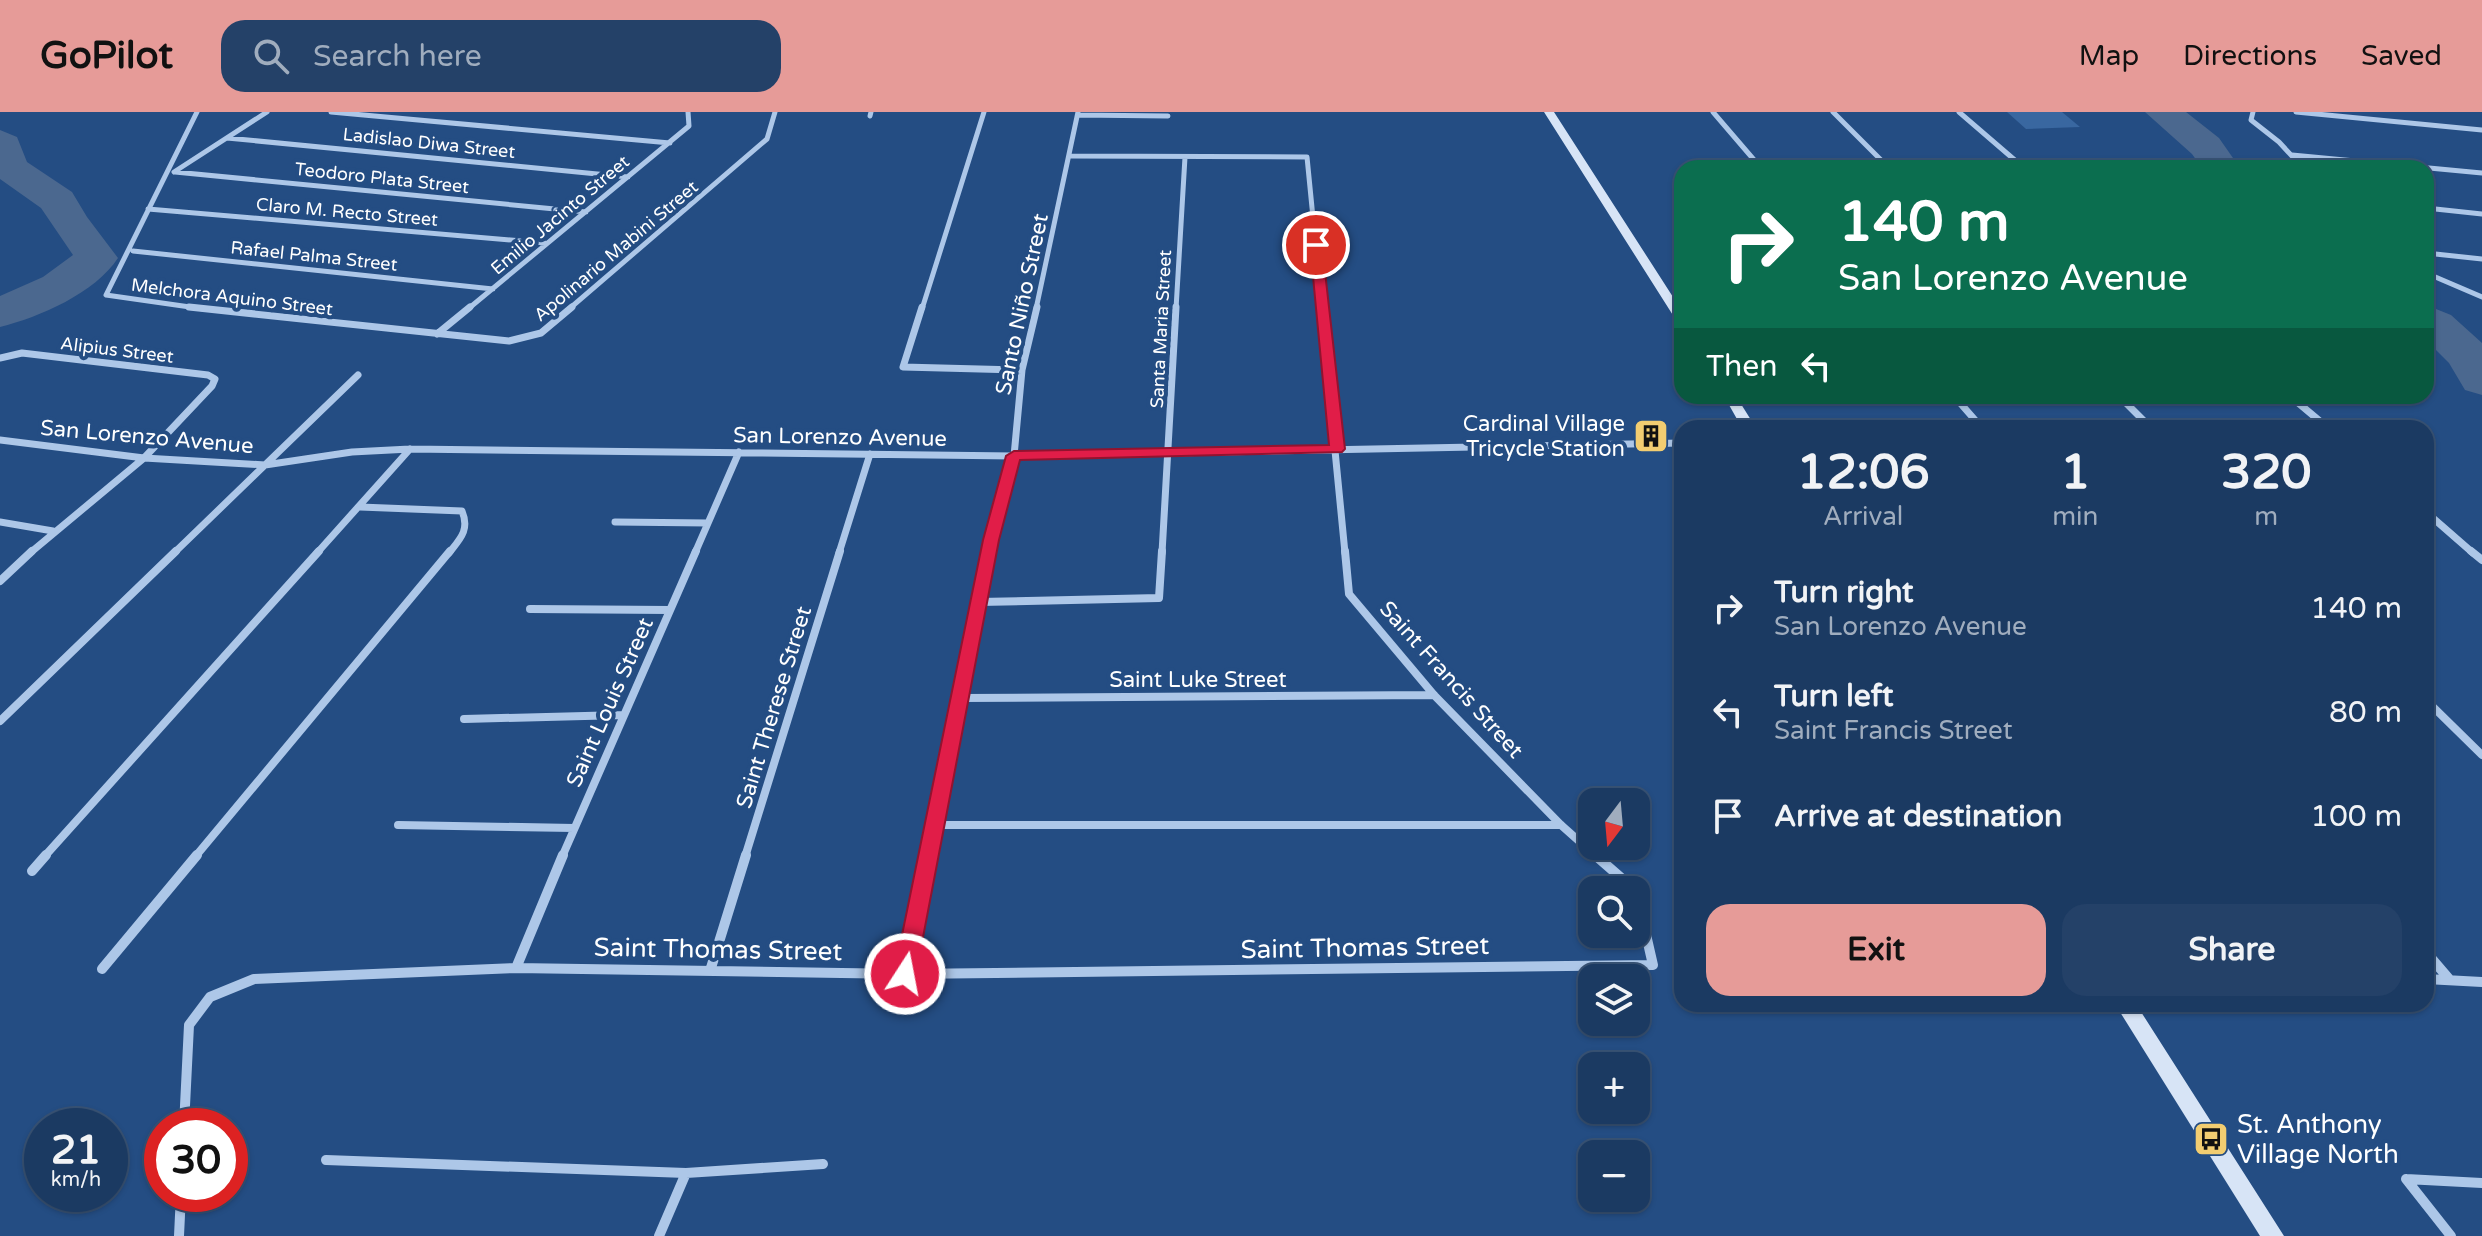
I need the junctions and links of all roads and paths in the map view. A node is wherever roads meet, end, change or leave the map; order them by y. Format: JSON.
{"nodes":[{"id":1,"x":197,"y":112,"type":"edge"},
{"id":2,"x":267,"y":112,"type":"edge"},
{"id":3,"x":331,"y":112,"type":"edge"},
{"id":4,"x":682,"y":112,"type":"edge"},
{"id":5,"x":688,"y":112,"type":"edge"},
{"id":6,"x":775,"y":112,"type":"edge"},
{"id":7,"x":984,"y":112,"type":"edge"},
{"id":8,"x":1549,"y":112,"type":"edge"},
{"id":9,"x":1713,"y":112,"type":"edge"},
{"id":10,"x":1833,"y":112,"type":"edge"},
{"id":11,"x":1959,"y":112,"type":"edge"},
{"id":12,"x":2253,"y":112,"type":"edge"},
{"id":13,"x":2296,"y":112,"type":"edge"},
{"id":14,"x":1078,"y":114,"type":"edge"},
{"id":15,"x":1168,"y":116,"type":"dead end"},
{"id":16,"x":2482,"y":130,"type":"edge"},
{"id":17,"x":227,"y":138,"type":"junction"},
{"id":18,"x":670,"y":143,"type":"junction"},
{"id":19,"x":2292,"y":155,"type":"junction"},
{"id":20,"x":1071,"y":156,"type":"junction"},
{"id":21,"x":1185,"y":157,"type":"junction"},
{"id":22,"x":1754,"y":160,"type":"edge"},
{"id":23,"x":1881,"y":160,"type":"edge"},
{"id":24,"x":2015,"y":160,"type":"edge"},
{"id":25,"x":2296,"y":160,"type":"edge"},
{"id":26,"x":2345,"y":160,"type":"edge"},
{"id":27,"x":2434,"y":168,"type":"edge"},
{"id":28,"x":175,"y":172,"type":"junction"},
{"id":29,"x":2482,"y":173,"type":"edge"},
{"id":30,"x":628,"y":177,"type":"junction"},
{"id":31,"x":163,"y":180,"type":"junction"},
{"id":32,"x":148,"y":209,"type":"junction"},
{"id":33,"x":2434,"y":209,"type":"edge"},
{"id":34,"x":586,"y":212,"type":"junction"},
{"id":35,"x":2482,"y":214,"type":"edge"},
{"id":36,"x":545,"y":243,"type":"junction"},
{"id":37,"x":133,"y":251,"type":"junction"},
{"id":38,"x":2434,"y":254,"type":"edge"},
{"id":39,"x":2482,"y":259,"type":"edge"},
{"id":40,"x":2434,"y":276,"type":"edge"},
{"id":41,"x":493,"y":289,"type":"junction"},
{"id":42,"x":2482,"y":297,"type":"edge"},
{"id":43,"x":1674,"y":307,"type":"edge"},
{"id":44,"x":436,"y":334,"type":"junction"},
{"id":45,"x":0,"y":358,"type":"edge"},
{"id":46,"x":1022,"y":370,"type":"junction"},
{"id":47,"x":358,"y":375,"type":"dead end"},
{"id":48,"x":1961,"y":404,"type":"edge"},
{"id":49,"x":2127,"y":404,"type":"edge"},
{"id":50,"x":2300,"y":404,"type":"edge"},
{"id":51,"x":1975,"y":420,"type":"edge"},
{"id":52,"x":2143,"y":420,"type":"edge"},
{"id":53,"x":2318,"y":420,"type":"edge"},
{"id":54,"x":0,"y":440,"type":"edge"},
{"id":55,"x":1674,"y":443,"type":"edge"},
{"id":56,"x":410,"y":449,"type":"junction"},
{"id":57,"x":1337,"y":449,"type":"junction"},
{"id":58,"x":739,"y":452,"type":"junction"},
{"id":59,"x":1168,"y":452,"type":"junction"},
{"id":60,"x":870,"y":454,"type":"junction"},
{"id":61,"x":1014,"y":456,"type":"junction"},
{"id":62,"x":144,"y":458,"type":"junction"},
{"id":63,"x":265,"y":465,"type":"junction"},
{"id":64,"x":360,"y":507,"type":"junction"},
{"id":65,"x":2434,"y":519,"type":"edge"},
{"id":66,"x":0,"y":522,"type":"edge"},
{"id":67,"x":615,"y":522,"type":"dead end"},
{"id":68,"x":708,"y":523,"type":"junction"},
{"id":69,"x":53,"y":531,"type":"junction"},
{"id":70,"x":2482,"y":560,"type":"edge"},
{"id":71,"x":0,"y":581,"type":"edge"},
{"id":72,"x":979,"y":602,"type":"junction"},
{"id":73,"x":530,"y":609,"type":"dead end"},
{"id":74,"x":670,"y":610,"type":"junction"},
{"id":75,"x":1434,"y":695,"type":"junction"},
{"id":76,"x":962,"y":698,"type":"junction"},
{"id":77,"x":2434,"y":708,"type":"edge"},
{"id":78,"x":623,"y":715,"type":"junction"},
{"id":79,"x":464,"y":719,"type":"dead end"},
{"id":80,"x":0,"y":721,"type":"edge"},
{"id":81,"x":2482,"y":755,"type":"edge"},
{"id":82,"x":398,"y":825,"type":"dead end"},
{"id":83,"x":934,"y":825,"type":"junction"},
{"id":84,"x":1561,"y":825,"type":"junction"},
{"id":85,"x":574,"y":828,"type":"junction"},
{"id":86,"x":32,"y":871,"type":"dead end"},
{"id":87,"x":1618,"y":876,"type":"edge"},
{"id":88,"x":1649,"y":948,"type":"edge"},
{"id":89,"x":2434,"y":961,"type":"edge"},
{"id":90,"x":1653,"y":965,"type":"joint"},
{"id":91,"x":516,"y":968,"type":"junction"},
{"id":92,"x":102,"y":969,"type":"dead end"},
{"id":93,"x":710,"y":971,"type":"junction"},
{"id":94,"x":905,"y":974,"type":"junction"},
{"id":95,"x":2434,"y":979,"type":"edge"},
{"id":96,"x":2450,"y":980,"type":"junction"},
{"id":97,"x":2482,"y":982,"type":"edge"},
{"id":98,"x":2130,"y":1012,"type":"edge"},
{"id":99,"x":185,"y":1108,"type":"edge"},
{"id":100,"x":326,"y":1160,"type":"dead end"},
{"id":101,"x":823,"y":1164,"type":"dead end"},
{"id":102,"x":686,"y":1173,"type":"junction"},
{"id":103,"x":2482,"y":1183,"type":"edge"},
{"id":104,"x":180,"y":1212,"type":"edge"},
{"id":105,"x":179,"y":1236,"type":"edge"},
{"id":106,"x":659,"y":1236,"type":"edge"},
{"id":107,"x":2273,"y":1236,"type":"edge"},
{"id":108,"x":2451,"y":1236,"type":"edge"}],
"edges":[{"from":1,"to":31,"type":"street","name":"Melchora Aquino Street"},
{"from":2,"to":17,"type":"street"},
{"from":3,"to":18,"type":"street"},
{"from":4,"to":5,"type":"street"},
{"from":5,"to":18,"type":"street","name":"Emilio Jacinto Street"},
{"from":6,"to":44,"type":"street","name":"Apolinario Mabini Street"},
{"from":7,"to":46,"type":"street"},
{"from":8,"to":43,"type":"main road"},
{"from":9,"to":22,"type":"street"},
{"from":10,"to":23,"type":"street"},
{"from":11,"to":24,"type":"street"},
{"from":12,"to":19,"type":"street"},
{"from":13,"to":16,"type":"street"},
{"from":14,"to":15,"type":"street"},
{"from":14,"to":20,"type":"street","name":"Santo Niño Street"},
{"from":17,"to":28,"type":"street"},
{"from":17,"to":30,"type":"street","name":"Ladislao Diwa Street"},
{"from":18,"to":30,"type":"street","name":"Emilio Jacinto Street"},
{"from":19,"to":25,"type":"street"},
{"from":19,"to":26,"type":"street"},
{"from":20,"to":21,"type":"street","name":"Saint Francis Street"},
{"from":20,"to":46,"type":"street","name":"Santo Niño Street"},
{"from":21,"to":57,"type":"street","name":"Saint Francis Street"},
{"from":21,"to":59,"type":"street","name":"Santa Maria Street"},
{"from":27,"to":29,"type":"street"},
{"from":28,"to":31,"type":"street"},
{"from":28,"to":34,"type":"street","name":"Teodoro Plata Street"},
{"from":30,"to":34,"type":"street","name":"Emilio Jacinto Street"},
{"from":31,"to":32,"type":"street","name":"Melchora Aquino Street"},
{"from":32,"to":36,"type":"street","name":"Claro M. Recto Street"},
{"from":32,"to":37,"type":"street","name":"Melchora Aquino Street"},
{"from":33,"to":35,"type":"street"},
{"from":34,"to":36,"type":"street","name":"Emilio Jacinto Street"},
{"from":36,"to":41,"type":"street","name":"Emilio Jacinto Street"},
{"from":37,"to":41,"type":"street","name":"Rafael Palma Street"},
{"from":37,"to":44,"type":"street","name":"Melchora Aquino Street"},
{"from":38,"to":39,"type":"street"},
{"from":40,"to":42,"type":"street"},
{"from":41,"to":44,"type":"street","name":"Emilio Jacinto Street"},
{"from":45,"to":62,"type":"street","name":"Alipius Street"},
{"from":46,"to":61,"type":"street","name":"Santo Niño Street"},
{"from":47,"to":63,"type":"street"},
{"from":48,"to":51,"type":"street"},
{"from":49,"to":52,"type":"street"},
{"from":50,"to":53,"type":"street"},
{"from":54,"to":62,"type":"street","name":"San Lorenzo Avenue"},
{"from":55,"to":57,"type":"street","name":"San Lorenzo Avenue"},
{"from":56,"to":58,"type":"street","name":"San Lorenzo Avenue"},
{"from":56,"to":63,"type":"street","name":"San Lorenzo Avenue"},
{"from":56,"to":64,"type":"street"},
{"from":57,"to":59,"type":"street","name":"San Lorenzo Avenue"},
{"from":57,"to":75,"type":"street","name":"Saint Francis Street"},
{"from":58,"to":60,"type":"street","name":"San Lorenzo Avenue"},
{"from":58,"to":68,"type":"street","name":"Saint Louis Street"},
{"from":59,"to":61,"type":"street","name":"San Lorenzo Avenue"},
{"from":59,"to":72,"type":"street","name":"Santa Maria Street"},
{"from":60,"to":61,"type":"street","name":"San Lorenzo Avenue"},
{"from":60,"to":93,"type":"street","name":"Saint Therese Street"},
{"from":61,"to":72,"type":"street","name":"Santo Niño Street"},
{"from":62,"to":63,"type":"street","name":"San Lorenzo Avenue"},
{"from":62,"to":69,"type":"street"},
{"from":63,"to":80,"type":"street"},
{"from":64,"to":86,"type":"street"},
{"from":64,"to":92,"type":"street"},
{"from":65,"to":70,"type":"street"},
{"from":66,"to":69,"type":"street"},
{"from":67,"to":68,"type":"street"},
{"from":68,"to":74,"type":"street","name":"Saint Louis Street"},
{"from":69,"to":71,"type":"street"},
{"from":72,"to":76,"type":"street","name":"Santo Niño Street"},
{"from":73,"to":74,"type":"street"},
{"from":74,"to":78,"type":"street","name":"Saint Louis Street"},
{"from":75,"to":76,"type":"street","name":"Saint Luke Street"},
{"from":75,"to":84,"type":"street","name":"Saint Francis Street"},
{"from":76,"to":83,"type":"street","name":"Santo Niño Street"},
{"from":77,"to":81,"type":"street"},
{"from":78,"to":79,"type":"street"},
{"from":78,"to":85,"type":"street","name":"Saint Louis Street"},
{"from":82,"to":85,"type":"street"},
{"from":83,"to":84,"type":"street"},
{"from":83,"to":94,"type":"street","name":"Santo Niño Street"},
{"from":84,"to":87,"type":"street","name":"Saint Francis Street"},
{"from":85,"to":91,"type":"street","name":"Saint Louis Street"},
{"from":88,"to":90,"type":"street","name":"Saint Francis Street"},
{"from":89,"to":96,"type":"street"},
{"from":90,"to":94,"type":"street","name":"Saint Thomas Street"},
{"from":91,"to":93,"type":"street","name":"Saint Thomas Street"},
{"from":91,"to":99,"type":"street","name":"Saint Thomas Street"},
{"from":93,"to":94,"type":"street","name":"Saint Thomas Street"},
{"from":95,"to":96,"type":"street"},
{"from":96,"to":97,"type":"street"},
{"from":98,"to":107,"type":"main road"},
{"from":100,"to":102,"type":"street"},
{"from":101,"to":102,"type":"street"},
{"from":102,"to":106,"type":"street"},
{"from":103,"to":108,"type":"street"},
{"from":104,"to":105,"type":"street"}]}
